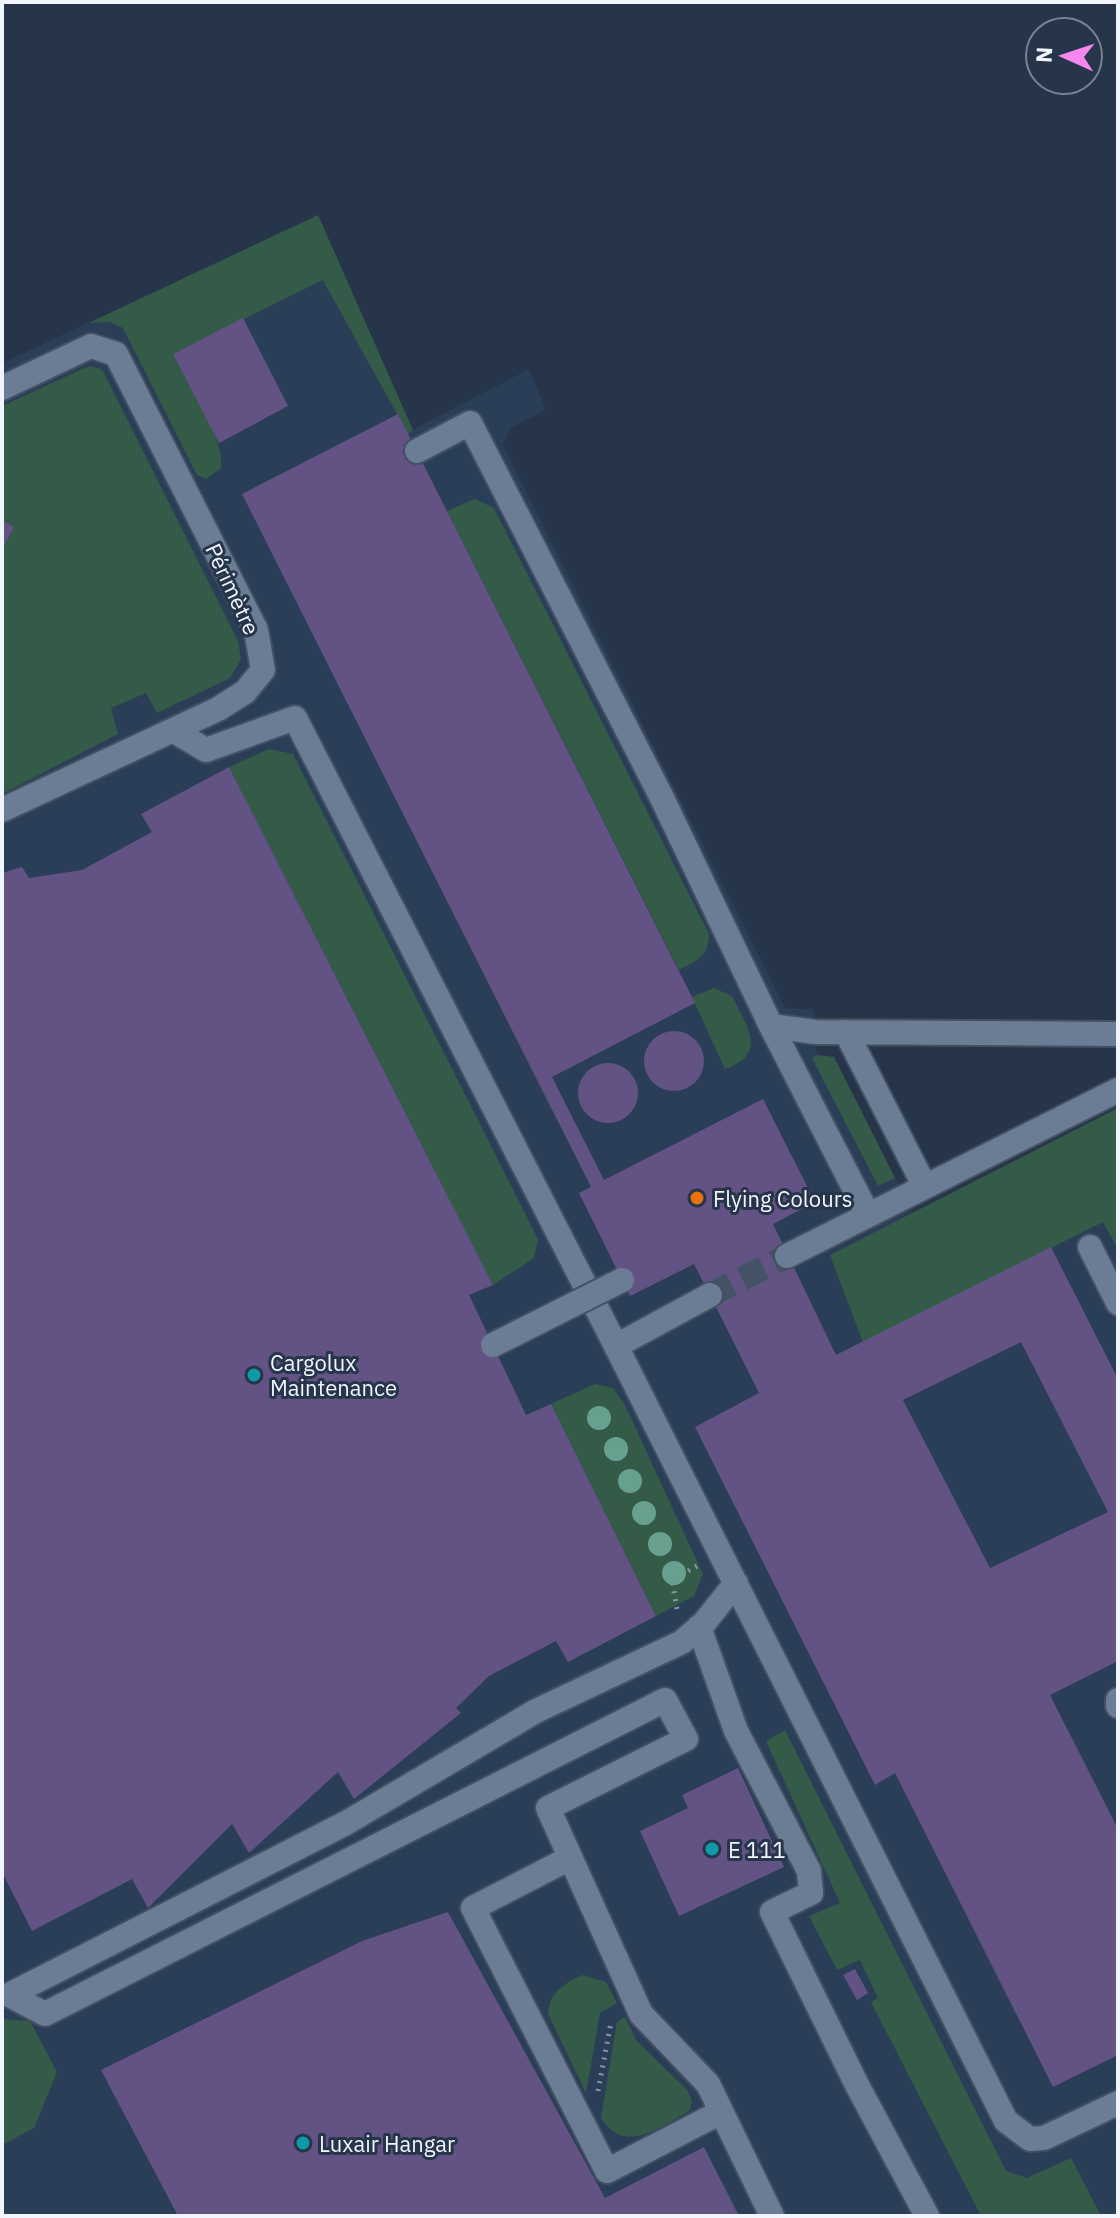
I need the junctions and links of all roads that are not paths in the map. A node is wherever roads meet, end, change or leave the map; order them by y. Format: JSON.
{"nodes":[{"id":1,"x":2,"y":388,"type":"edge"},
{"id":2,"x":417,"y":451,"type":"dead end"},
{"id":3,"x":174,"y":731,"type":"junction"},
{"id":4,"x":2,"y":810,"type":"edge"},
{"id":5,"x":771,"y":1026,"type":"junction"},
{"id":6,"x":846,"y":1032,"type":"junction"},
{"id":7,"x":1118,"y":1034,"type":"edge"},
{"id":8,"x":1118,"y":1090,"type":"edge"},
{"id":9,"x":924,"y":1185,"type":"junction"},
{"id":10,"x":867,"y":1213,"type":"junction"},
{"id":11,"x":1090,"y":1247,"type":"dead end"},
{"id":12,"x":787,"y":1256,"type":"tunnel mouth"},
{"id":13,"x":622,"y":1280,"type":"dead end"},
{"id":14,"x":710,"y":1295,"type":"tunnel mouth"},
{"id":15,"x":1118,"y":1303,"type":"edge"},
{"id":16,"x":493,"y":1345,"type":"dead end"},
{"id":17,"x":616,"y":1346,"type":"junction"},
{"id":18,"x":736,"y":1583,"type":"junction"},
{"id":19,"x":691,"y":1634,"type":"junction"},
{"id":20,"x":570,"y":1858,"type":"junction"},
{"id":21,"x":4,"y":1992,"type":"edge"},
{"id":22,"x":1118,"y":2103,"type":"edge"},
{"id":23,"x":721,"y":2112,"type":"junction"},
{"id":24,"x":772,"y":2216,"type":"edge"},
{"id":25,"x":927,"y":2216,"type":"edge"}],
"edges":[{"from":1,"to":3,"type":"street","name":"Périmètre"},
{"from":2,"to":5,"type":"street"},
{"from":3,"to":4,"type":"street","name":"Périmètre"},
{"from":3,"to":17,"type":"street"},
{"from":5,"to":6,"type":"street"},
{"from":5,"to":10,"type":"street"},
{"from":6,"to":7,"type":"street"},
{"from":6,"to":9,"type":"street"},
{"from":8,"to":9,"type":"street"},
{"from":9,"to":10,"type":"street"},
{"from":10,"to":12,"type":"street"},
{"from":11,"to":15,"type":"street"},
{"from":13,"to":16,"type":"street","bridge":true},
{"from":14,"to":17,"type":"street"},
{"from":17,"to":18,"type":"street"},
{"from":18,"to":19,"type":"street"},
{"from":18,"to":22,"type":"street"},
{"from":19,"to":21,"type":"street"},
{"from":19,"to":25,"type":"street"},
{"from":20,"to":21,"type":"street"},
{"from":20,"to":23,"type":"street"},
{"from":20,"to":23,"type":"street"},
{"from":23,"to":24,"type":"street"}]}
